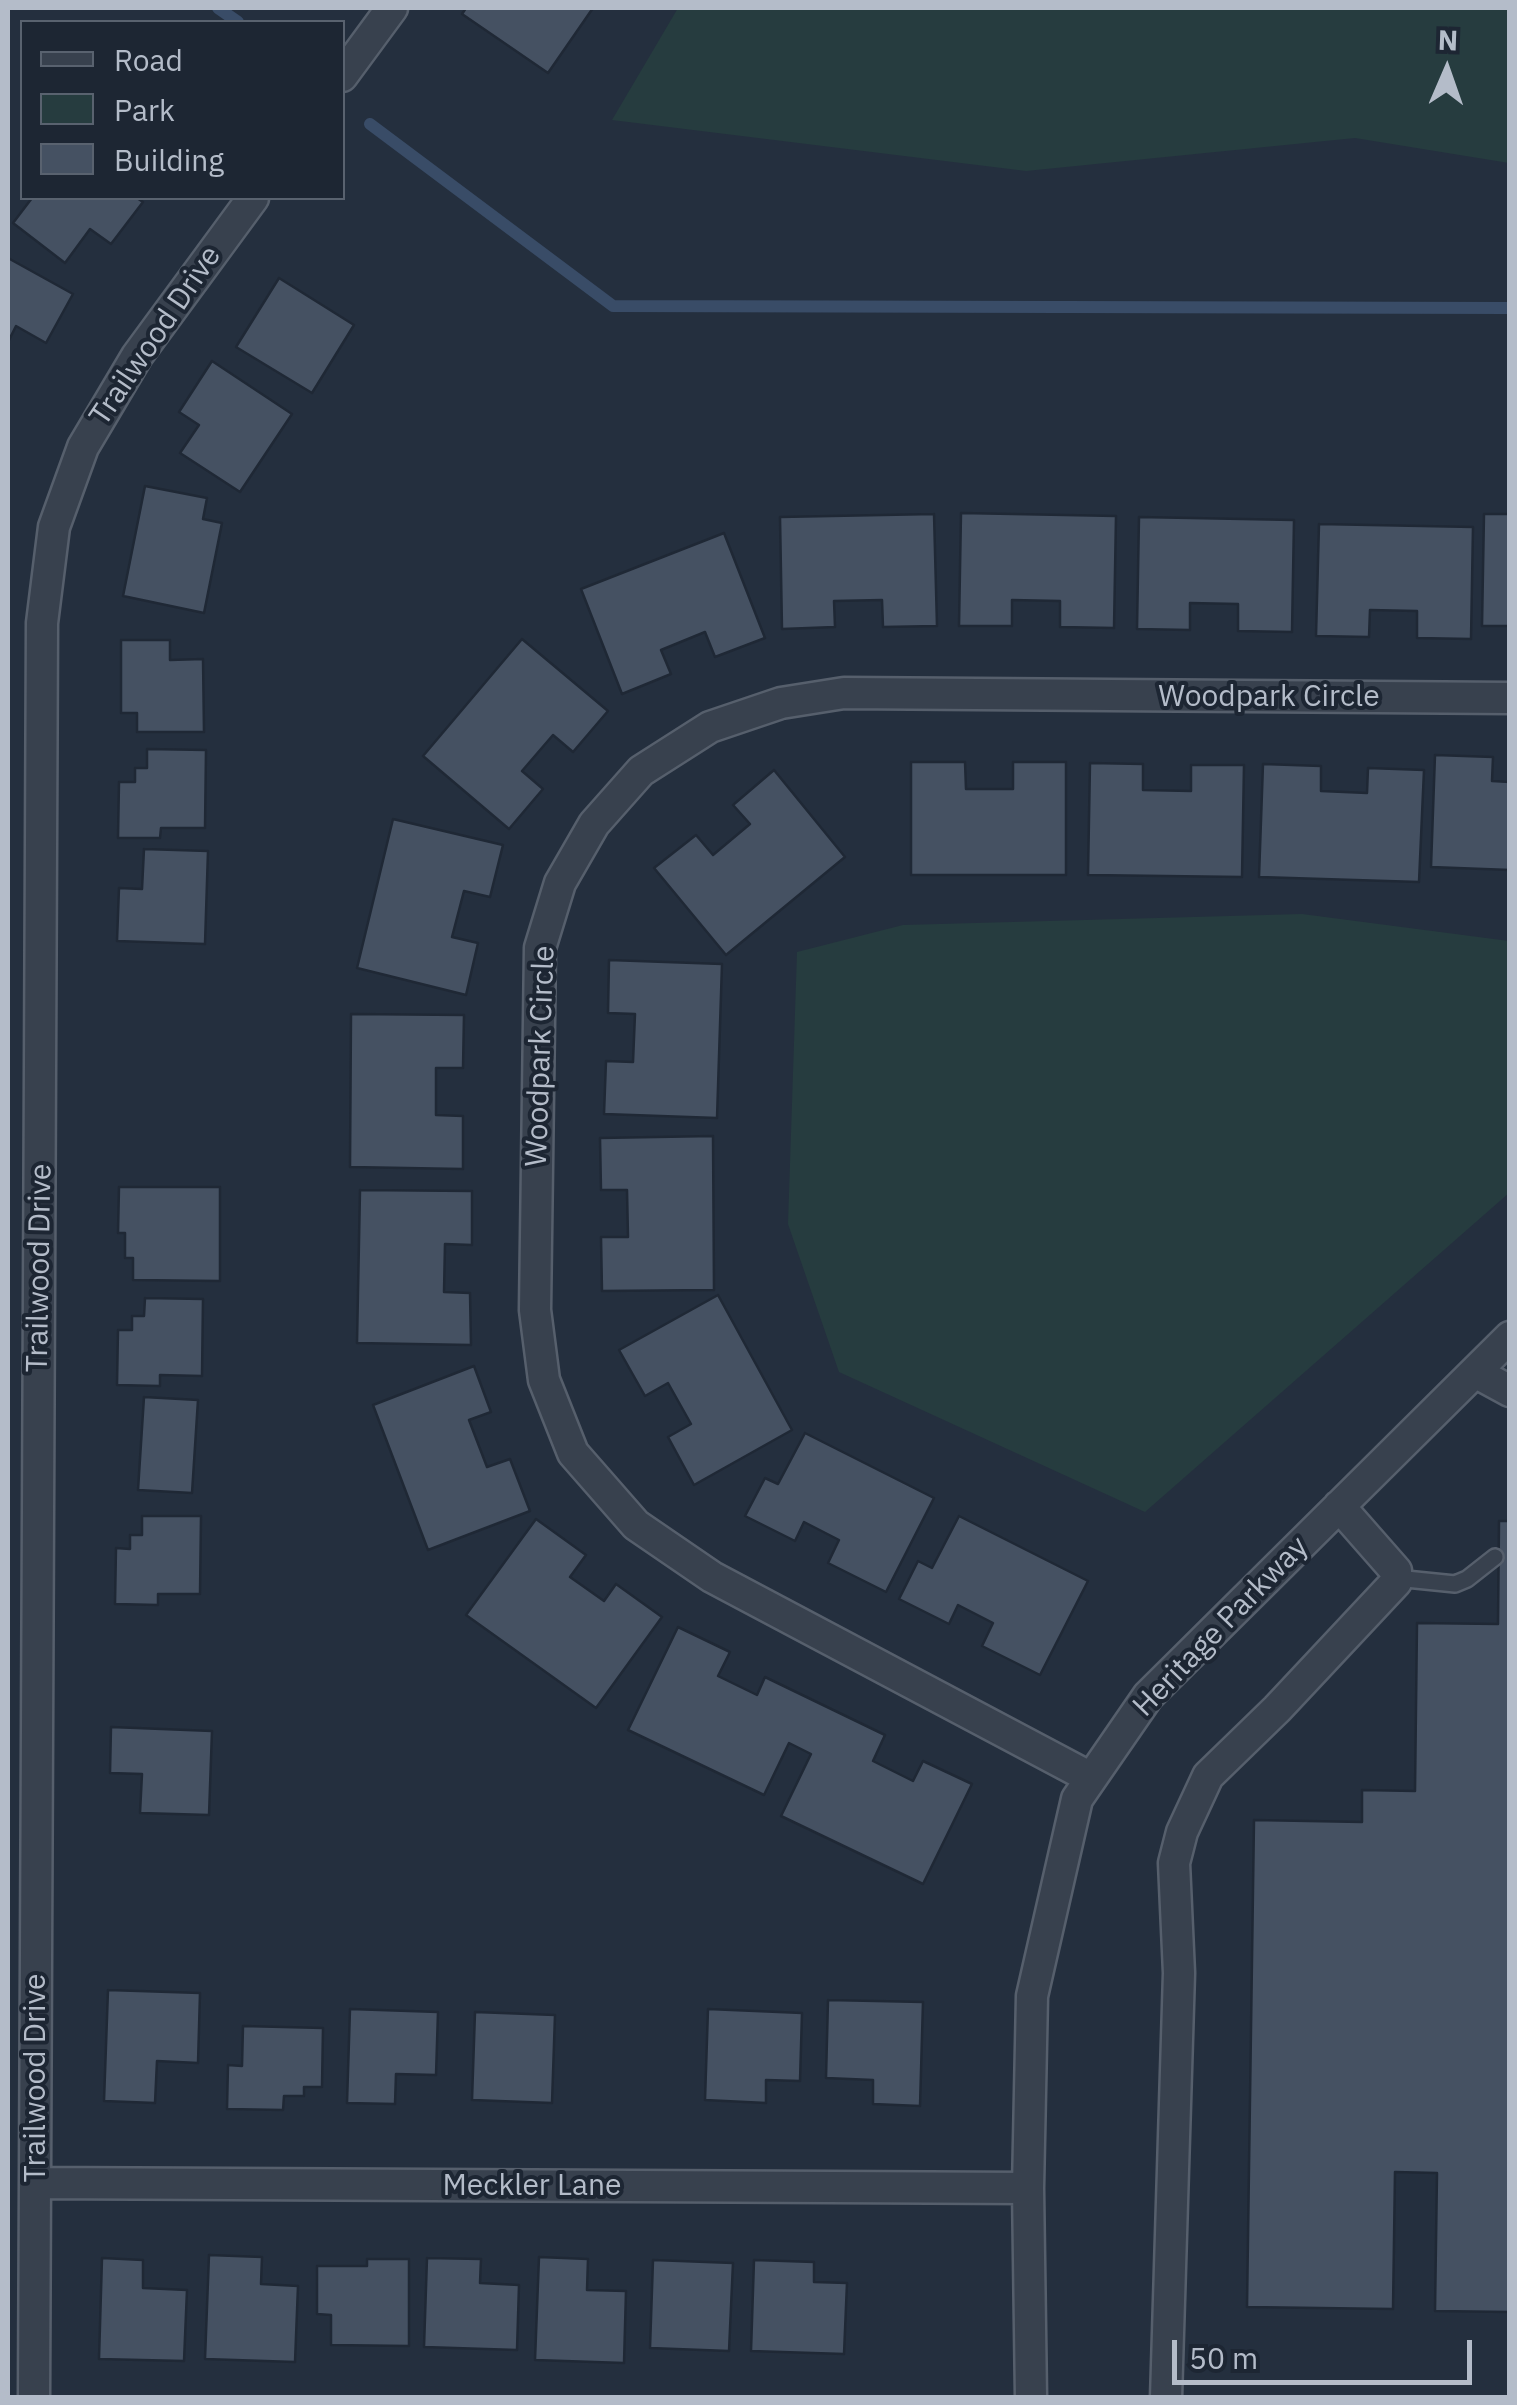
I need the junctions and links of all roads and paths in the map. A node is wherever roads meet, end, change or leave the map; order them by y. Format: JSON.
{"nodes":[{"id":1,"x":392,"y":8,"type":"edge"},
{"id":2,"x":345,"y":72,"type":"edge"},
{"id":3,"x":252,"y":200,"type":"edge"},
{"id":4,"x":1510,"y":698,"type":"edge"},
{"id":5,"x":1510,"y":1338,"type":"edge"},
{"id":6,"x":1475,"y":1372,"type":"junction"},
{"id":7,"x":1510,"y":1392,"type":"edge"},
{"id":8,"x":1339,"y":1506,"type":"junction"},
{"id":9,"x":1496,"y":1557,"type":"dead end"},
{"id":10,"x":1396,"y":1578,"type":"junction"},
{"id":11,"x":1091,"y":1778,"type":"junction"},
{"id":12,"x":36,"y":2184,"type":"junction"},
{"id":13,"x":1028,"y":2188,"type":"junction"},
{"id":14,"x":34,"y":2398,"type":"edge"},
{"id":15,"x":1031,"y":2398,"type":"edge"},
{"id":16,"x":1166,"y":2398,"type":"edge"}],
"edges":[{"from":1,"to":2,"type":"street"},
{"from":3,"to":12,"type":"street","name":"Trailwood Drive"},
{"from":4,"to":11,"type":"street","name":"Woodpark Circle"},
{"from":5,"to":6,"type":"street","name":"Heritage Parkway"},
{"from":6,"to":7,"type":"street"},
{"from":6,"to":8,"type":"street","name":"Heritage Parkway"},
{"from":8,"to":10,"type":"street"},
{"from":8,"to":11,"type":"street","name":"Heritage Parkway"},
{"from":9,"to":10,"type":"lane"},
{"from":10,"to":16,"type":"street"},
{"from":11,"to":13,"type":"street","name":"Heritage Parkway"},
{"from":12,"to":13,"type":"street","name":"Meckler Lane"},
{"from":12,"to":14,"type":"street","name":"Trailwood Drive"},
{"from":13,"to":15,"type":"street","name":"Heritage Parkway"}]}
